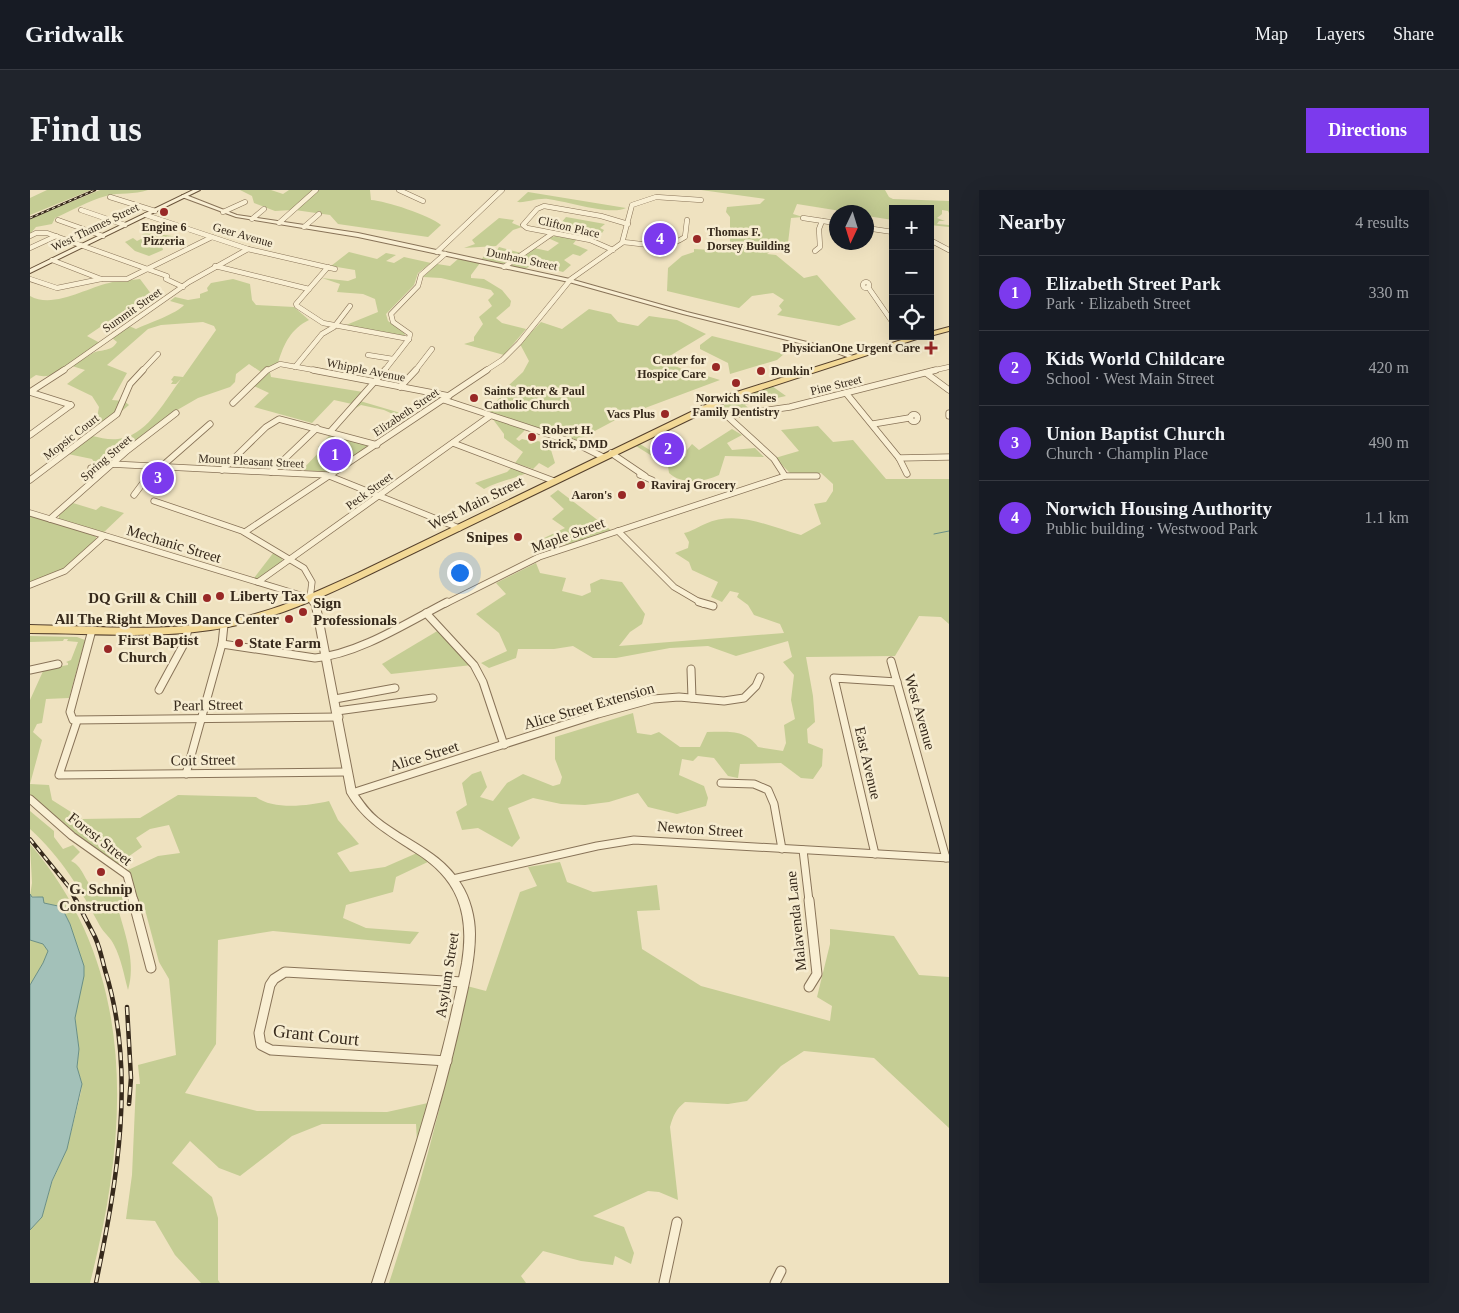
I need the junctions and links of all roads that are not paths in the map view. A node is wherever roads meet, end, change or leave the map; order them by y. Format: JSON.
{"nodes":[{"id":1,"x":198,"y":190,"type":"edge"},
{"id":2,"x":316,"y":190,"type":"edge"},
{"id":3,"x":399,"y":190,"type":"edge"},
{"id":4,"x":502,"y":190,"type":"edge"},
{"id":5,"x":184,"y":196,"type":"junction"},
{"id":6,"x":110,"y":197,"type":"dead end"},
{"id":7,"x":700,"y":200,"type":"dead end"},
{"id":8,"x":424,"y":201,"type":"dead end"},
{"id":9,"x":244,"y":202,"type":"dead end"},
{"id":10,"x":264,"y":209,"type":"dead end"},
{"id":11,"x":81,"y":210,"type":"dead end"},
{"id":12,"x":223,"y":212,"type":"junction"},
{"id":13,"x":151,"y":213,"type":"junction"},
{"id":14,"x":319,"y":214,"type":"dead end"},
{"id":15,"x":803,"y":218,"type":"dead end"},
{"id":16,"x":252,"y":219,"type":"junction"},
{"id":17,"x":58,"y":220,"type":"dead end"},
{"id":18,"x":687,"y":220,"type":"dead end"},
{"id":19,"x":822,"y":221,"type":"junction"},
{"id":20,"x":829,"y":222,"type":"edge"},
{"id":21,"x":279,"y":223,"type":"junction"},
{"id":22,"x":628,"y":224,"type":"junction"},
{"id":23,"x":125,"y":225,"type":"junction"},
{"id":24,"x":304,"y":227,"type":"junction"},
{"id":25,"x":874,"y":229,"type":"edge"},
{"id":26,"x":889,"y":231,"type":"edge"},
{"id":27,"x":553,"y":233,"type":"junction"},
{"id":28,"x":30,"y":236,"type":"edge"},
{"id":29,"x":56,"y":236,"type":"junction"},
{"id":30,"x":103,"y":236,"type":"junction"},
{"id":31,"x":212,"y":237,"type":"junction"},
{"id":32,"x":623,"y":242,"type":"junction"},
{"id":33,"x":934,"y":242,"type":"edge"},
{"id":34,"x":84,"y":245,"type":"junction"},
{"id":35,"x":30,"y":248,"type":"edge"},
{"id":36,"x":248,"y":249,"type":"junction"},
{"id":37,"x":612,"y":250,"type":"junction"},
{"id":38,"x":949,"y":250,"type":"edge"},
{"id":39,"x":815,"y":251,"type":"dead end"},
{"id":40,"x":437,"y":252,"type":"junction"},
{"id":41,"x":445,"y":254,"type":"junction"},
{"id":42,"x":52,"y":260,"type":"junction"},
{"id":43,"x":215,"y":266,"type":"junction"},
{"id":44,"x":328,"y":267,"type":"junction"},
{"id":45,"x":504,"y":267,"type":"junction"},
{"id":46,"x":151,"y":269,"type":"junction"},
{"id":47,"x":336,"y":269,"type":"dead end"},
{"id":48,"x":30,"y":271,"type":"edge"},
{"id":49,"x":30,"y":279,"type":"edge"},
{"id":50,"x":101,"y":279,"type":"junction"},
{"id":51,"x":570,"y":281,"type":"junction"},
{"id":52,"x":183,"y":287,"type":"junction"},
{"id":53,"x":868,"y":287,"type":"dead end"},
{"id":54,"x":309,"y":289,"type":"junction"},
{"id":55,"x":350,"y":306,"type":"dead end"},
{"id":56,"x":889,"y":317,"type":"edge"},
{"id":57,"x":335,"y":325,"type":"junction"},
{"id":58,"x":949,"y":329,"type":"edge"},
{"id":59,"x":934,"y":333,"type":"edge"},
{"id":60,"x":408,"y":339,"type":"junction"},
{"id":61,"x":903,"y":340,"type":"edge"},
{"id":62,"x":432,"y":349,"type":"dead end"},
{"id":63,"x":158,"y":354,"type":"dead end"},
{"id":64,"x":368,"y":355,"type":"dead end"},
{"id":65,"x":852,"y":357,"type":"junction"},
{"id":66,"x":393,"y":359,"type":"junction"},
{"id":67,"x":295,"y":367,"type":"junction"},
{"id":68,"x":949,"y":367,"type":"edge"},
{"id":69,"x":926,"y":373,"type":"junction"},
{"id":70,"x":375,"y":382,"type":"junction"},
{"id":71,"x":400,"y":387,"type":"junction"},
{"id":72,"x":949,"y":390,"type":"edge"},
{"id":73,"x":30,"y":392,"type":"edge"},
{"id":74,"x":846,"y":393,"type":"junction"},
{"id":75,"x":449,"y":396,"type":"junction"},
{"id":76,"x":444,"y":400,"type":"junction"},
{"id":77,"x":233,"y":403,"type":"dead end"},
{"id":78,"x":703,"y":408,"type":"junction"},
{"id":79,"x":176,"y":413,"type":"dead end"},
{"id":80,"x":490,"y":416,"type":"junction"},
{"id":81,"x":727,"y":416,"type":"junction"},
{"id":82,"x":910,"y":418,"type":"dead end"},
{"id":83,"x":210,"y":424,"type":"dead end"},
{"id":84,"x":872,"y":424,"type":"junction"},
{"id":85,"x":317,"y":428,"type":"junction"},
{"id":86,"x":330,"y":432,"type":"junction"},
{"id":87,"x":30,"y":434,"type":"edge"},
{"id":88,"x":453,"y":443,"type":"junction"},
{"id":89,"x":377,"y":444,"type":"junction"},
{"id":90,"x":607,"y":455,"type":"junction"},
{"id":91,"x":949,"y":457,"type":"edge"},
{"id":92,"x":899,"y":458,"type":"junction"},
{"id":93,"x":114,"y":465,"type":"junction"},
{"id":94,"x":158,"y":467,"type":"junction"},
{"id":95,"x":91,"y":468,"type":"dead end"},
{"id":96,"x":222,"y":470,"type":"junction"},
{"id":97,"x":271,"y":472,"type":"junction"},
{"id":98,"x":907,"y":474,"type":"dead end"},
{"id":99,"x":330,"y":476,"type":"junction"},
{"id":100,"x":785,"y":476,"type":"junction"},
{"id":101,"x":817,"y":476,"type":"dead end"},
{"id":102,"x":30,"y":480,"type":"edge"},
{"id":103,"x":652,"y":480,"type":"dead end"},
{"id":104,"x":554,"y":481,"type":"junction"},
{"id":105,"x":134,"y":494,"type":"dead end"},
{"id":106,"x":380,"y":495,"type":"junction"},
{"id":107,"x":154,"y":501,"type":"dead end"},
{"id":108,"x":30,"y":513,"type":"edge"},
{"id":109,"x":50,"y":519,"type":"junction"},
{"id":110,"x":459,"y":528,"type":"junction"},
{"id":111,"x":618,"y":531,"type":"junction"},
{"id":112,"x":245,"y":532,"type":"junction"},
{"id":113,"x":104,"y":536,"type":"junction"},
{"id":114,"x":290,"y":559,"type":"junction"},
{"id":115,"x":258,"y":582,"type":"junction"},
{"id":116,"x":30,"y":585,"type":"edge"},
{"id":117,"x":310,"y":598,"type":"junction"},
{"id":118,"x":713,"y":606,"type":"dead end"},
{"id":119,"x":426,"y":613,"type":"junction"},
{"id":120,"x":224,"y":625,"type":"junction"},
{"id":121,"x":30,"y":629,"type":"edge"},
{"id":122,"x":92,"y":630,"type":"junction"},
{"id":123,"x":188,"y":630,"type":"junction"},
{"id":124,"x":222,"y":644,"type":"junction"},
{"id":125,"x":326,"y":657,"type":"junction"},
{"id":126,"x":891,"y":661,"type":"dead end"},
{"id":127,"x":58,"y":664,"type":"dead end"},
{"id":128,"x":691,"y":669,"type":"dead end"},
{"id":129,"x":30,"y":670,"type":"edge"},
{"id":130,"x":760,"y":677,"type":"dead end"},
{"id":131,"x":897,"y":682,"type":"junction"},
{"id":132,"x":395,"y":688,"type":"dead end"},
{"id":133,"x":159,"y":690,"type":"dead end"},
{"id":134,"x":433,"y":698,"type":"dead end"},
{"id":135,"x":692,"y":698,"type":"junction"},
{"id":136,"x":335,"y":699,"type":"junction"},
{"id":137,"x":338,"y":714,"type":"junction"},
{"id":138,"x":201,"y":719,"type":"junction"},
{"id":139,"x":77,"y":720,"type":"junction"},
{"id":140,"x":504,"y":745,"type":"junction"},
{"id":141,"x":346,"y":772,"type":"junction"},
{"id":142,"x":186,"y":774,"type":"junction"},
{"id":143,"x":721,"y":783,"type":"dead end"},
{"id":144,"x":352,"y":793,"type":"junction"},
{"id":145,"x":30,"y":799,"type":"edge"},
{"id":146,"x":782,"y":849,"type":"junction"},
{"id":147,"x":803,"y":850,"type":"junction"},
{"id":148,"x":875,"y":854,"type":"junction"},
{"id":149,"x":947,"y":858,"type":"edge"},
{"id":150,"x":453,"y":879,"type":"junction"},
{"id":151,"x":151,"y":968,"type":"dead end"},
{"id":152,"x":463,"y":982,"type":"junction"},
{"id":153,"x":809,"y":987,"type":"dead end"},
{"id":154,"x":447,"y":1062,"type":"junction"},
{"id":155,"x":677,"y":1222,"type":"dead end"},
{"id":156,"x":782,"y":1271,"type":"dead end"},
{"id":157,"x":378,"y":1283,"type":"edge"},
{"id":158,"x":664,"y":1283,"type":"edge"},
{"id":159,"x":775,"y":1283,"type":"edge"}],
"edges":[{"from":1,"to":5,"type":"main road","name":"West Thames Street"},
{"from":2,"to":21,"type":"street"},
{"from":3,"to":8,"type":"street"},
{"from":4,"to":40,"type":"street"},
{"from":5,"to":12,"type":"street","name":"Dunham Street"},
{"from":5,"to":13,"type":"main road","name":"West Thames Street"},
{"from":6,"to":13,"type":"street","name":"Geer Avenue"},
{"from":7,"to":22,"type":"street"},
{"from":9,"to":12,"type":"street"},
{"from":10,"to":16,"type":"street"},
{"from":11,"to":23,"type":"street"},
{"from":12,"to":16,"type":"street","name":"Dunham Street"},
{"from":13,"to":23,"type":"main road","name":"West Thames Street"},
{"from":13,"to":31,"type":"street","name":"Geer Avenue"},
{"from":14,"to":24,"type":"street"},
{"from":15,"to":19,"type":"street"},
{"from":16,"to":21,"type":"street","name":"Dunham Street"},
{"from":17,"to":30,"type":"street"},
{"from":18,"to":32,"type":"street"},
{"from":19,"to":20,"type":"street"},
{"from":19,"to":39,"type":"street"},
{"from":21,"to":24,"type":"street","name":"Dunham Street"},
{"from":22,"to":27,"type":"street","name":"Clifton Place"},
{"from":22,"to":32,"type":"street"},
{"from":23,"to":30,"type":"main road","name":"West Thames Street"},
{"from":24,"to":40,"type":"street","name":"Dunham Street"},
{"from":25,"to":26,"type":"street"},
{"from":27,"to":37,"type":"street","name":"Clifton Place"},
{"from":27,"to":45,"type":"street"},
{"from":28,"to":29,"type":"street"},
{"from":29,"to":34,"type":"street"},
{"from":29,"to":35,"type":"street"},
{"from":30,"to":34,"type":"main road","name":"West Thames Street"},
{"from":31,"to":36,"type":"street","name":"Geer Avenue"},
{"from":31,"to":46,"type":"street"},
{"from":32,"to":37,"type":"street","name":"Elizabeth Street"},
{"from":33,"to":38,"type":"street"},
{"from":34,"to":42,"type":"main road","name":"West Thames Street"},
{"from":34,"to":46,"type":"street"},
{"from":36,"to":43,"type":"street","name":"Summit Street"},
{"from":36,"to":44,"type":"street","name":"Geer Avenue"},
{"from":37,"to":51,"type":"street","name":"Elizabeth Street"},
{"from":40,"to":41,"type":"street","name":"Dunham Street"},
{"from":41,"to":45,"type":"street","name":"Dunham Street"},
{"from":41,"to":60,"type":"street"},
{"from":42,"to":48,"type":"main road","name":"West Thames Street"},
{"from":42,"to":50,"type":"street"},
{"from":43,"to":52,"type":"street","name":"Summit Street"},
{"from":43,"to":54,"type":"street"},
{"from":44,"to":47,"type":"street","name":"Geer Avenue"},
{"from":44,"to":54,"type":"street"},
{"from":45,"to":51,"type":"street","name":"Dunham Street"},
{"from":46,"to":50,"type":"street"},
{"from":46,"to":52,"type":"street"},
{"from":49,"to":50,"type":"street"},
{"from":51,"to":65,"type":"street","name":"Dunham Street"},
{"from":51,"to":75,"type":"street","name":"Elizabeth Street"},
{"from":52,"to":73,"type":"street","name":"Summit Street"},
{"from":53,"to":56,"type":"street"},
{"from":54,"to":57,"type":"street"},
{"from":55,"to":57,"type":"street"},
{"from":57,"to":60,"type":"street"},
{"from":57,"to":67,"type":"street"},
{"from":58,"to":59,"type":"main road"},
{"from":60,"to":66,"type":"street"},
{"from":61,"to":65,"type":"main road","name":"West Main Street"},
{"from":62,"to":71,"type":"street"},
{"from":63,"to":102,"type":"street","name":"Mopsic Court"},
{"from":64,"to":66,"type":"street"},
{"from":65,"to":78,"type":"main road","name":"West Main Street"},
{"from":66,"to":70,"type":"street"},
{"from":67,"to":70,"type":"street","name":"Whipple Avenue"},
{"from":67,"to":77,"type":"street","name":"Whipple Avenue"},
{"from":68,"to":69,"type":"street","name":"Pine Street"},
{"from":69,"to":72,"type":"street"},
{"from":69,"to":74,"type":"street","name":"Pine Street"},
{"from":70,"to":71,"type":"street","name":"Whipple Avenue"},
{"from":70,"to":86,"type":"street"},
{"from":71,"to":75,"type":"street","name":"Whipple Avenue"},
{"from":73,"to":87,"type":"street"},
{"from":74,"to":81,"type":"street","name":"Pine Street"},
{"from":74,"to":84,"type":"street"},
{"from":75,"to":76,"type":"street","name":"Elizabeth Street"},
{"from":76,"to":80,"type":"street"},
{"from":76,"to":89,"type":"street","name":"Elizabeth Street"},
{"from":78,"to":81,"type":"street"},
{"from":78,"to":90,"type":"main road","name":"West Main Street"},
{"from":79,"to":93,"type":"street","name":"Spring Street"},
{"from":80,"to":88,"type":"street","name":"Peck Street"},
{"from":80,"to":90,"type":"street"},
{"from":81,"to":100,"type":"street"},
{"from":82,"to":84,"type":"street"},
{"from":83,"to":94,"type":"street"},
{"from":84,"to":92,"type":"street"},
{"from":85,"to":86,"type":"street"},
{"from":85,"to":96,"type":"street"},
{"from":85,"to":97,"type":"street"},
{"from":86,"to":89,"type":"street"},
{"from":88,"to":104,"type":"street"},
{"from":88,"to":106,"type":"street","name":"Peck Street"},
{"from":89,"to":99,"type":"street","name":"Elizabeth Street"},
{"from":90,"to":103,"type":"street"},
{"from":90,"to":104,"type":"main road","name":"West Main Street"},
{"from":91,"to":92,"type":"street"},
{"from":92,"to":98,"type":"street"},
{"from":93,"to":94,"type":"street","name":"Mount Pleasant Street"},
{"from":93,"to":95,"type":"street","name":"Mount Pleasant Street"},
{"from":93,"to":109,"type":"street","name":"Spring Street"},
{"from":94,"to":96,"type":"street","name":"Mount Pleasant Street"},
{"from":94,"to":105,"type":"street"},
{"from":96,"to":97,"type":"street","name":"Mount Pleasant Street"},
{"from":97,"to":99,"type":"street","name":"Mount Pleasant Street"},
{"from":99,"to":106,"type":"street","name":"Mount Pleasant Street"},
{"from":99,"to":112,"type":"street","name":"Elizabeth Street"},
{"from":100,"to":101,"type":"street","name":"Maple Street"},
{"from":100,"to":111,"type":"street","name":"Maple Street"},
{"from":104,"to":110,"type":"main road","name":"West Main Street"},
{"from":106,"to":110,"type":"street","name":"Mount Pleasant Street"},
{"from":106,"to":114,"type":"street","name":"Peck Street"},
{"from":107,"to":112,"type":"street"},
{"from":108,"to":109,"type":"street","name":"Mechanic Street"},
{"from":109,"to":113,"type":"street","name":"Mechanic Street"},
{"from":110,"to":117,"type":"main road","name":"West Main Street"},
{"from":111,"to":118,"type":"street"},
{"from":111,"to":119,"type":"street","name":"Maple Street"},
{"from":112,"to":114,"type":"street"},
{"from":113,"to":115,"type":"street","name":"Mechanic Street"},
{"from":113,"to":116,"type":"street"},
{"from":114,"to":115,"type":"street","name":"Peck Street"},
{"from":114,"to":117,"type":"street"},
{"from":115,"to":117,"type":"street","name":"Mechanic Street"},
{"from":117,"to":120,"type":"main road","name":"West Main Street"},
{"from":117,"to":125,"type":"street","name":"Asylum Street"},
{"from":119,"to":125,"type":"street","name":"Maple Street"},
{"from":119,"to":140,"type":"street"},
{"from":120,"to":123,"type":"main road","name":"West Main Street"},
{"from":120,"to":124,"type":"street"},
{"from":121,"to":122,"type":"main road","name":"West Main Street"},
{"from":122,"to":123,"type":"main road","name":"West Main Street"},
{"from":122,"to":139,"type":"street"},
{"from":123,"to":133,"type":"street"},
{"from":124,"to":125,"type":"street","name":"Maple Street"},
{"from":124,"to":138,"type":"street"},
{"from":125,"to":136,"type":"street","name":"Asylum Street"},
{"from":126,"to":131,"type":"street","name":"West Avenue"},
{"from":127,"to":129,"type":"street"},
{"from":128,"to":135,"type":"street"},
{"from":130,"to":135,"type":"street","name":"Alice Street Extension"},
{"from":131,"to":148,"type":"street","name":"East Avenue"},
{"from":131,"to":149,"type":"street","name":"West Avenue"},
{"from":132,"to":136,"type":"street"},
{"from":134,"to":137,"type":"street","name":"Pearl Street"},
{"from":135,"to":140,"type":"street","name":"Alice Street Extension"},
{"from":136,"to":137,"type":"street","name":"Asylum Street"},
{"from":137,"to":138,"type":"street","name":"Pearl Street"},
{"from":137,"to":141,"type":"street","name":"Asylum Street"},
{"from":138,"to":139,"type":"street","name":"Pearl Street"},
{"from":138,"to":142,"type":"street"},
{"from":139,"to":142,"type":"street","name":"Coit Street"},
{"from":140,"to":144,"type":"street","name":"Alice Street"},
{"from":141,"to":142,"type":"street","name":"Coit Street"},
{"from":141,"to":144,"type":"street","name":"Asylum Street"},
{"from":143,"to":146,"type":"street"},
{"from":144,"to":150,"type":"street","name":"Asylum Street"},
{"from":145,"to":151,"type":"street","name":"Forest Street"},
{"from":146,"to":147,"type":"street","name":"Newton Street"},
{"from":146,"to":150,"type":"street","name":"Newton Street"},
{"from":147,"to":148,"type":"street","name":"Newton Street"},
{"from":147,"to":153,"type":"street","name":"Malavenda Lane"},
{"from":148,"to":149,"type":"street","name":"Newton Street"},
{"from":150,"to":152,"type":"street","name":"Asylum Street"},
{"from":152,"to":154,"type":"street","name":"Asylum Street"},
{"from":152,"to":154,"type":"street","name":"Grant Court"},
{"from":154,"to":157,"type":"street","name":"Asylum Street"},
{"from":155,"to":158,"type":"street"},
{"from":156,"to":159,"type":"street"}]}
